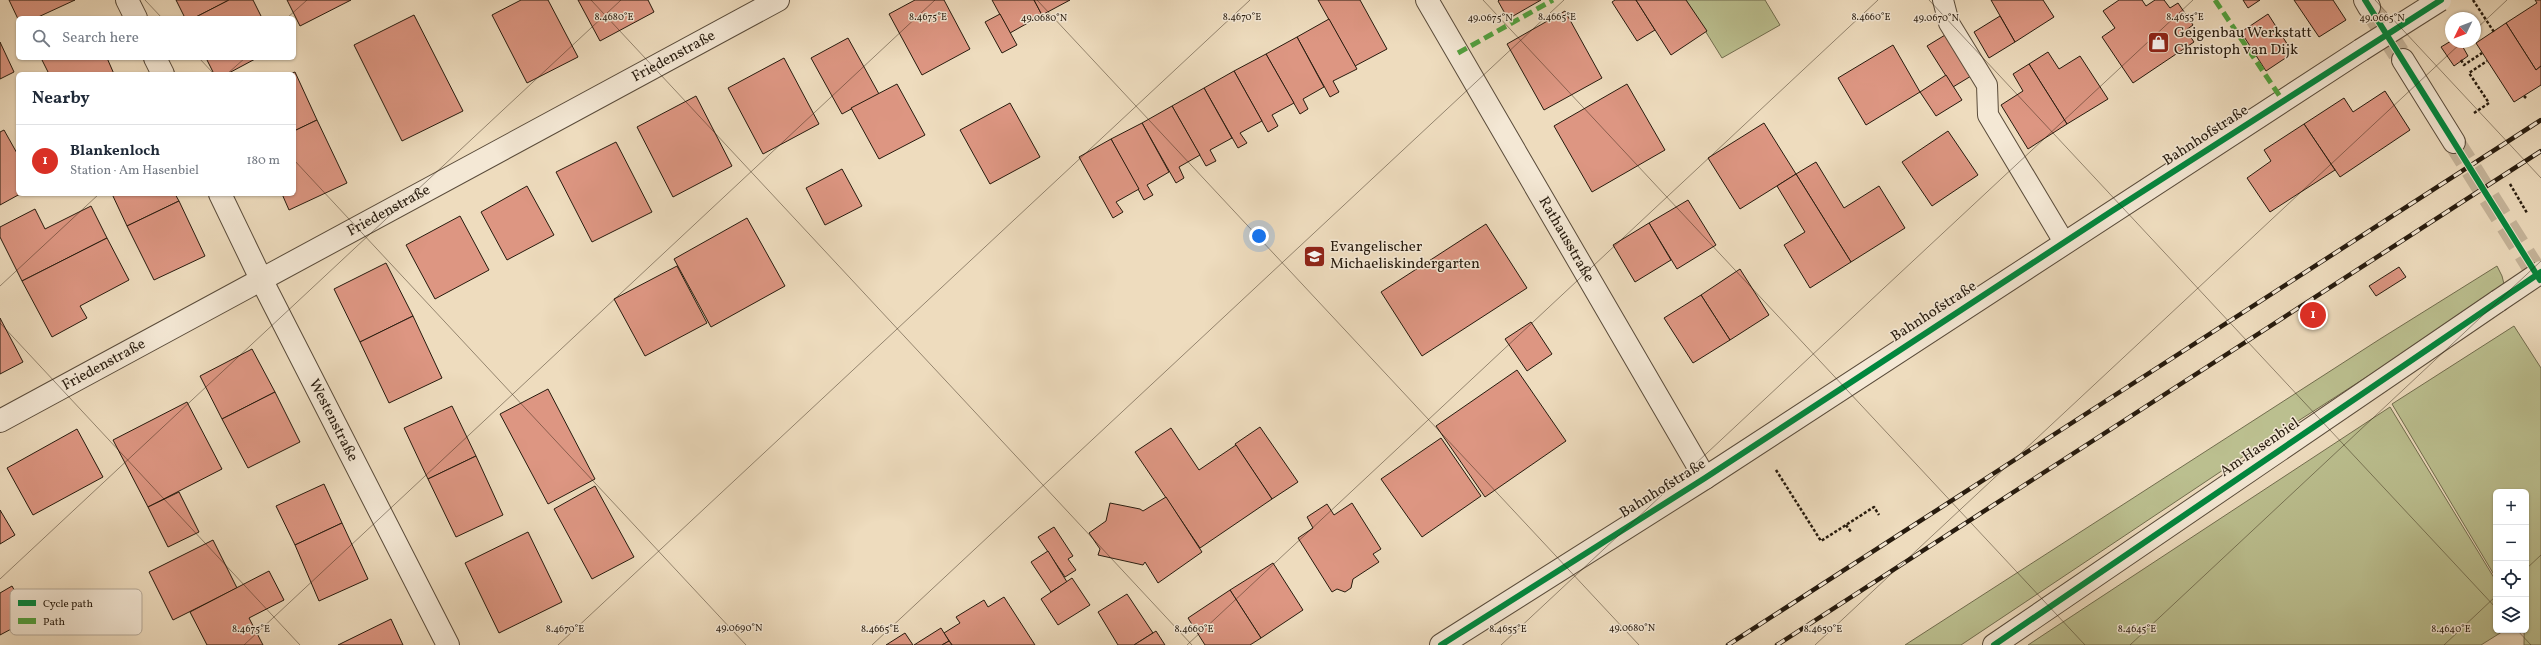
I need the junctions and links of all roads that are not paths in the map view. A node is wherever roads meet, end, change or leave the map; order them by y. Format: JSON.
{"nodes":[{"id":1,"x":127,"y":0,"type":"edge"},
{"id":2,"x":778,"y":0,"type":"edge"},
{"id":3,"x":1427,"y":0,"type":"edge"},
{"id":4,"x":1942,"y":0,"type":"edge"},
{"id":5,"x":2440,"y":0,"type":"edge"},
{"id":6,"x":135,"y":16,"type":"edge"},
{"id":7,"x":156,"y":60,"type":"edge"},
{"id":8,"x":2403,"y":60,"type":"tunnel mouth"},
{"id":9,"x":162,"y":72,"type":"edge"},
{"id":10,"x":2454,"y":142,"type":"tunnel mouth"},
{"id":11,"x":221,"y":196,"type":"edge"},
{"id":12,"x":2064,"y":242,"type":"junction"},
{"id":13,"x":2541,"y":272,"type":"edge"},
{"id":14,"x":261,"y":279,"type":"junction"},
{"id":15,"x":0,"y":421,"type":"edge"},
{"id":16,"x":1705,"y":478,"type":"junction"},
{"id":17,"x":448,"y":645,"type":"edge"},
{"id":18,"x":1441,"y":645,"type":"edge"},
{"id":19,"x":1994,"y":645,"type":"edge"}],
"edges":[{"from":1,"to":6,"type":"street"},
{"from":2,"to":14,"type":"street","name":"Friedenstraße"},
{"from":3,"to":16,"type":"street","name":"Rathausstraße"},
{"from":4,"to":12,"type":"lane"},
{"from":5,"to":12,"type":"street","name":"Bahnhofstraße","bridge":true},
{"from":7,"to":9,"type":"street"},
{"from":8,"to":10,"type":"street"},
{"from":11,"to":14,"type":"street","name":"Westenstraße"},
{"from":12,"to":16,"type":"street","name":"Bahnhofstraße"},
{"from":13,"to":19,"type":"street","name":"Am Hasenbiel","bridge":true},
{"from":14,"to":15,"type":"street","name":"Friedenstraße"},
{"from":14,"to":17,"type":"street","name":"Westenstraße"},
{"from":16,"to":18,"type":"street","name":"Bahnhofstraße"}]}
